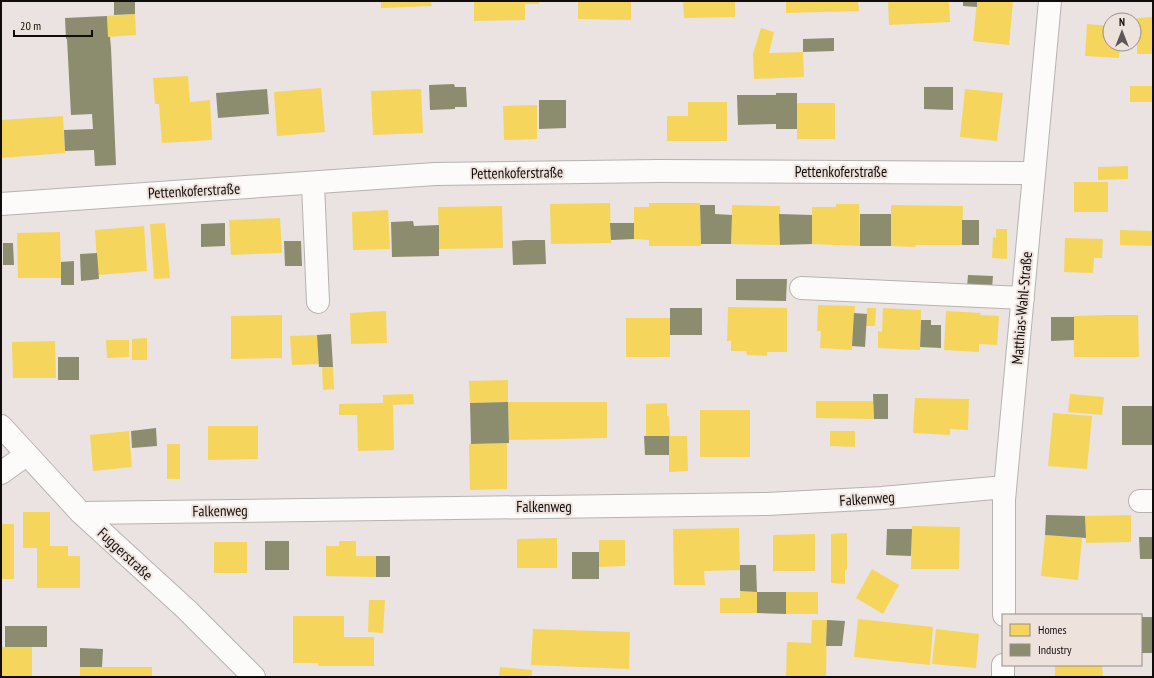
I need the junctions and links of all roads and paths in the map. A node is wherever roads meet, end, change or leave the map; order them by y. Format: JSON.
{"nodes":[{"id":1,"x":1050,"y":1,"type":"edge"},
{"id":2,"x":1034,"y":173,"type":"junction"},
{"id":3,"x":314,"y":184,"type":"junction"},
{"id":4,"x":1,"y":204,"type":"edge"},
{"id":5,"x":801,"y":288,"type":"dead end"},
{"id":6,"x":1023,"y":298,"type":"junction"},
{"id":7,"x":318,"y":302,"type":"dead end"},
{"id":8,"x":1,"y":426,"type":"edge"},
{"id":9,"x":26,"y":454,"type":"junction"},
{"id":10,"x":1,"y":473,"type":"edge"},
{"id":11,"x":1006,"y":487,"type":"junction"},
{"id":12,"x":81,"y":513,"type":"junction"},
{"id":13,"x":1004,"y":614,"type":"edge"},
{"id":14,"x":1003,"y":666,"type":"edge"},
{"id":15,"x":254,"y":677,"type":"edge"},
{"id":16,"x":1003,"y":677,"type":"edge"}],
"edges":[{"from":1,"to":2,"type":"street","name":"Matthias-Wahl-Straße"},
{"from":2,"to":3,"type":"street","name":"Pettenkoferstraße"},
{"from":2,"to":6,"type":"street","name":"Matthias-Wahl-Straße"},
{"from":3,"to":4,"type":"street","name":"Pettenkoferstraße"},
{"from":3,"to":7,"type":"street"},
{"from":5,"to":6,"type":"street"},
{"from":6,"to":11,"type":"street","name":"Matthias-Wahl-Straße"},
{"from":8,"to":9,"type":"street","name":"Fuggerstraße"},
{"from":9,"to":10,"type":"street"},
{"from":9,"to":12,"type":"street","name":"Fuggerstraße"},
{"from":11,"to":12,"type":"street","name":"Falkenweg"},
{"from":11,"to":13,"type":"street","name":"Matthias-Wahl-Straße"},
{"from":12,"to":15,"type":"street","name":"Fuggerstraße"},
{"from":14,"to":16,"type":"street"}]}
